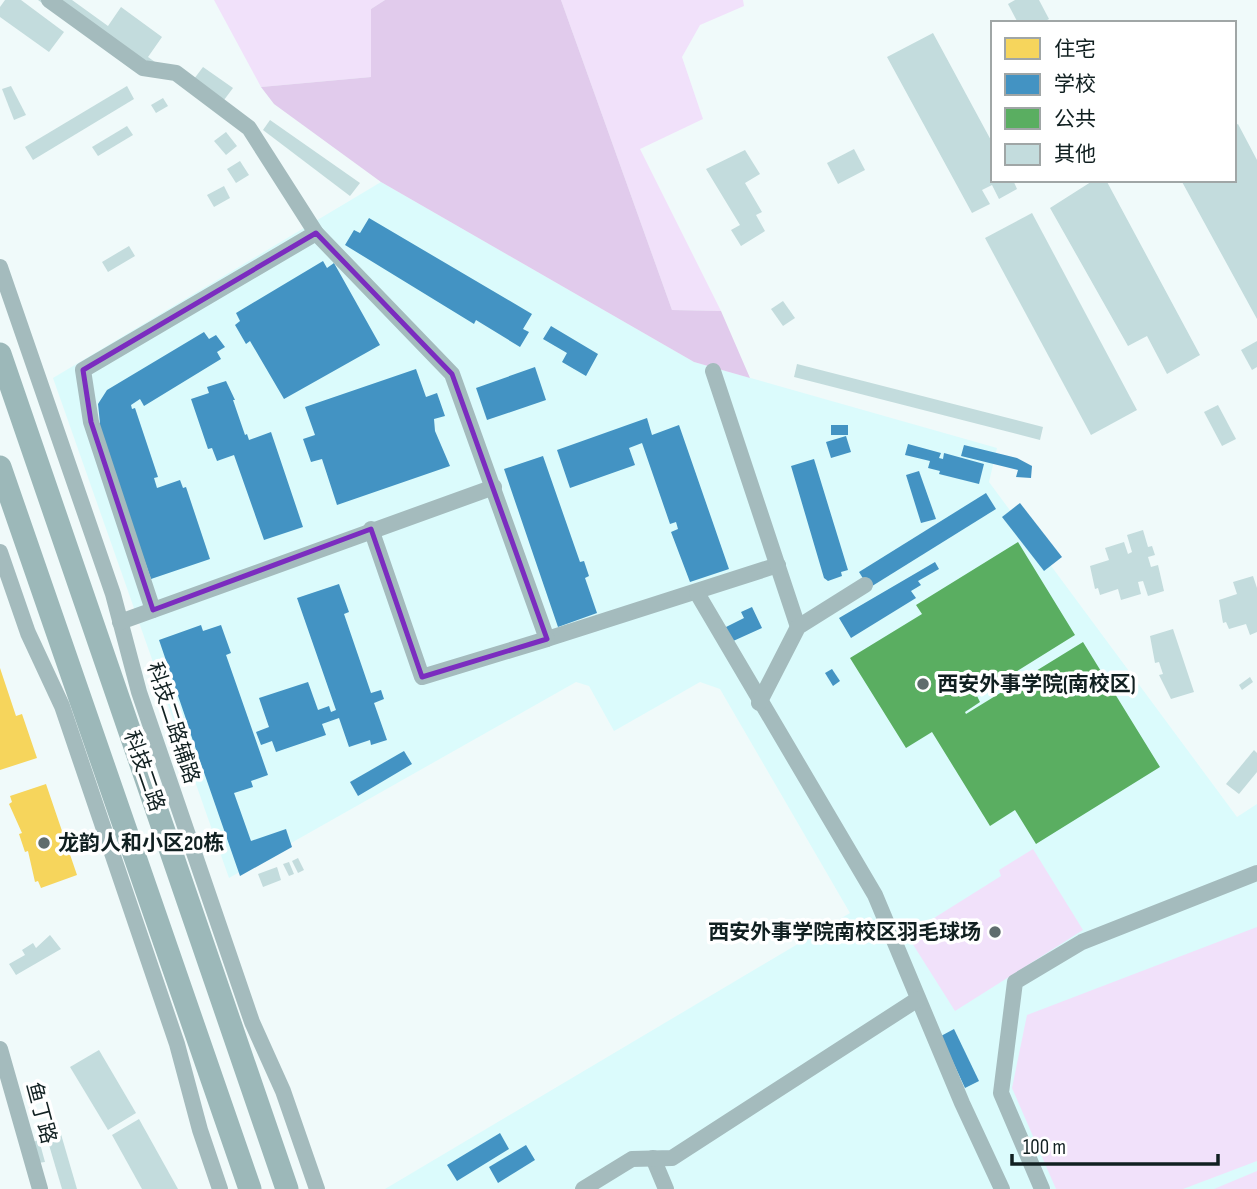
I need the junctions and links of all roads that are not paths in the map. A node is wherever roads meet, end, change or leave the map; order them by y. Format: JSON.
{"nodes":[{"id":1,"x":50,"y":0,"type":"edge"},
{"id":2,"x":316,"y":233,"type":"junction"},
{"id":3,"x":0,"y":267,"type":"edge"},
{"id":4,"x":0,"y":354,"type":"edge"},
{"id":5,"x":713,"y":371,"type":"dead end"},
{"id":6,"x":0,"y":467,"type":"edge"},
{"id":7,"x":494,"y":487,"type":"junction"},
{"id":8,"x":371,"y":529,"type":"junction"},
{"id":9,"x":0,"y":552,"type":"edge"},
{"id":10,"x":778,"y":565,"type":"junction"},
{"id":11,"x":865,"y":585,"type":"dead end"},
{"id":12,"x":697,"y":593,"type":"junction"},
{"id":13,"x":153,"y":610,"type":"junction"},
{"id":14,"x":120,"y":622,"type":"junction"},
{"id":15,"x":798,"y":626,"type":"junction"},
{"id":16,"x":547,"y":639,"type":"junction"},
{"id":17,"x":759,"y":703,"type":"junction"},
{"id":18,"x":1257,"y":873,"type":"edge"},
{"id":19,"x":918,"y":999,"type":"junction"},
{"id":20,"x":0,"y":1049,"type":"edge"},
{"id":21,"x":653,"y":1158,"type":"junction"},
{"id":22,"x":40,"y":1189,"type":"edge"},
{"id":23,"x":220,"y":1189,"type":"edge"},
{"id":24,"x":250,"y":1189,"type":"edge"},
{"id":25,"x":287,"y":1189,"type":"edge"},
{"id":26,"x":317,"y":1189,"type":"edge"},
{"id":27,"x":583,"y":1189,"type":"edge"},
{"id":28,"x":666,"y":1189,"type":"edge"},
{"id":29,"x":1002,"y":1189,"type":"edge"},
{"id":30,"x":1042,"y":1189,"type":"edge"}],
"edges":[{"from":1,"to":2,"type":"street"},
{"from":2,"to":7,"type":"street"},
{"from":2,"to":13,"type":"street"},
{"from":3,"to":14,"type":"street","name":"科技二路辅路"},
{"from":4,"to":25,"type":"main road","name":"科技二路"},
{"from":5,"to":10,"type":"street"},
{"from":6,"to":24,"type":"main road","name":"科技二路"},
{"from":7,"to":8,"type":"street"},
{"from":7,"to":16,"type":"street"},
{"from":8,"to":13,"type":"street"},
{"from":8,"to":16,"type":"street"},
{"from":9,"to":23,"type":"street"},
{"from":10,"to":12,"type":"street"},
{"from":10,"to":15,"type":"street"},
{"from":11,"to":15,"type":"street"},
{"from":12,"to":16,"type":"street"},
{"from":12,"to":17,"type":"street"},
{"from":13,"to":14,"type":"street"},
{"from":14,"to":26,"type":"street","name":"科技二路辅路"},
{"from":15,"to":17,"type":"street"},
{"from":17,"to":19,"type":"street"},
{"from":18,"to":30,"type":"street"},
{"from":19,"to":21,"type":"street"},
{"from":19,"to":29,"type":"street"},
{"from":20,"to":22,"type":"street","name":"鱼丁路"},
{"from":21,"to":27,"type":"street"},
{"from":21,"to":28,"type":"street"}]}
